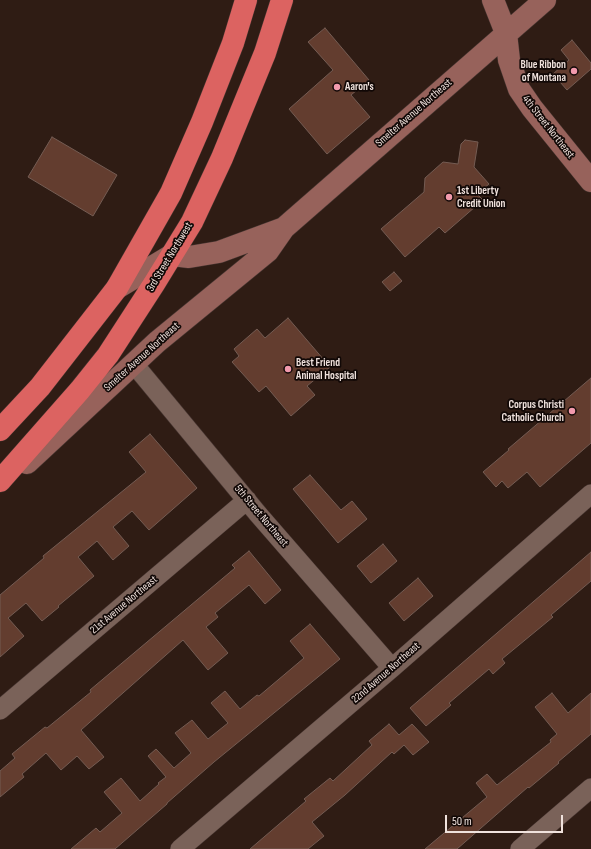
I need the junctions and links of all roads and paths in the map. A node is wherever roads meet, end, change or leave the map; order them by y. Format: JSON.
{"nodes":[{"id":1,"x":246,"y":0,"type":"edge"},
{"id":2,"x":282,"y":0,"type":"edge"},
{"id":3,"x":493,"y":0,"type":"edge"},
{"id":4,"x":546,"y":0,"type":"edge"},
{"id":5,"x":506,"y":33,"type":"junction"},
{"id":6,"x":591,"y":181,"type":"edge"},
{"id":7,"x":284,"y":228,"type":"junction"},
{"id":8,"x":172,"y":255,"type":"junction"},
{"id":9,"x":117,"y":288,"type":"junction"},
{"id":10,"x":133,"y":363,"type":"junction"},
{"id":11,"x":0,"y":430,"type":"edge"},
{"id":12,"x":0,"y":481,"type":"edge"},
{"id":13,"x":0,"y":488,"type":"edge"},
{"id":14,"x":591,"y":494,"type":"edge"},
{"id":15,"x":247,"y":500,"type":"junction"},
{"id":16,"x":392,"y":668,"type":"junction"},
{"id":17,"x":0,"y":710,"type":"edge"},
{"id":18,"x":591,"y":788,"type":"edge"},
{"id":19,"x":180,"y":849,"type":"edge"},
{"id":20,"x":520,"y":849,"type":"edge"}],
"edges":[{"from":1,"to":9,"type":"highway"},
{"from":2,"to":8,"type":"highway","name":"3rd Street Northwest"},
{"from":3,"to":5,"type":"street","name":"4th Street Northeast"},
{"from":4,"to":5,"type":"street","name":"Smelter Avenue Northeast"},
{"from":5,"to":6,"type":"street","name":"4th Street Northeast"},
{"from":5,"to":7,"type":"street","name":"Smelter Avenue Northeast"},
{"from":7,"to":8,"type":"street","name":"Smelter Avenue Northeast"},
{"from":7,"to":10,"type":"street","name":"Smelter Avenue Northeast"},
{"from":8,"to":9,"type":"street"},
{"from":8,"to":12,"type":"highway","name":"3rd Street Northwest"},
{"from":9,"to":11,"type":"highway"},
{"from":10,"to":13,"type":"street","name":"Smelter Avenue Northeast"},
{"from":10,"to":15,"type":"street","name":"5th Street Northeast"},
{"from":14,"to":16,"type":"street","name":"22nd Avenue Northeast"},
{"from":15,"to":16,"type":"street","name":"5th Street Northeast"},
{"from":15,"to":17,"type":"street","name":"21st Avenue Northeast"},
{"from":16,"to":19,"type":"street","name":"22nd Avenue Northeast"},
{"from":18,"to":20,"type":"street"}]}
